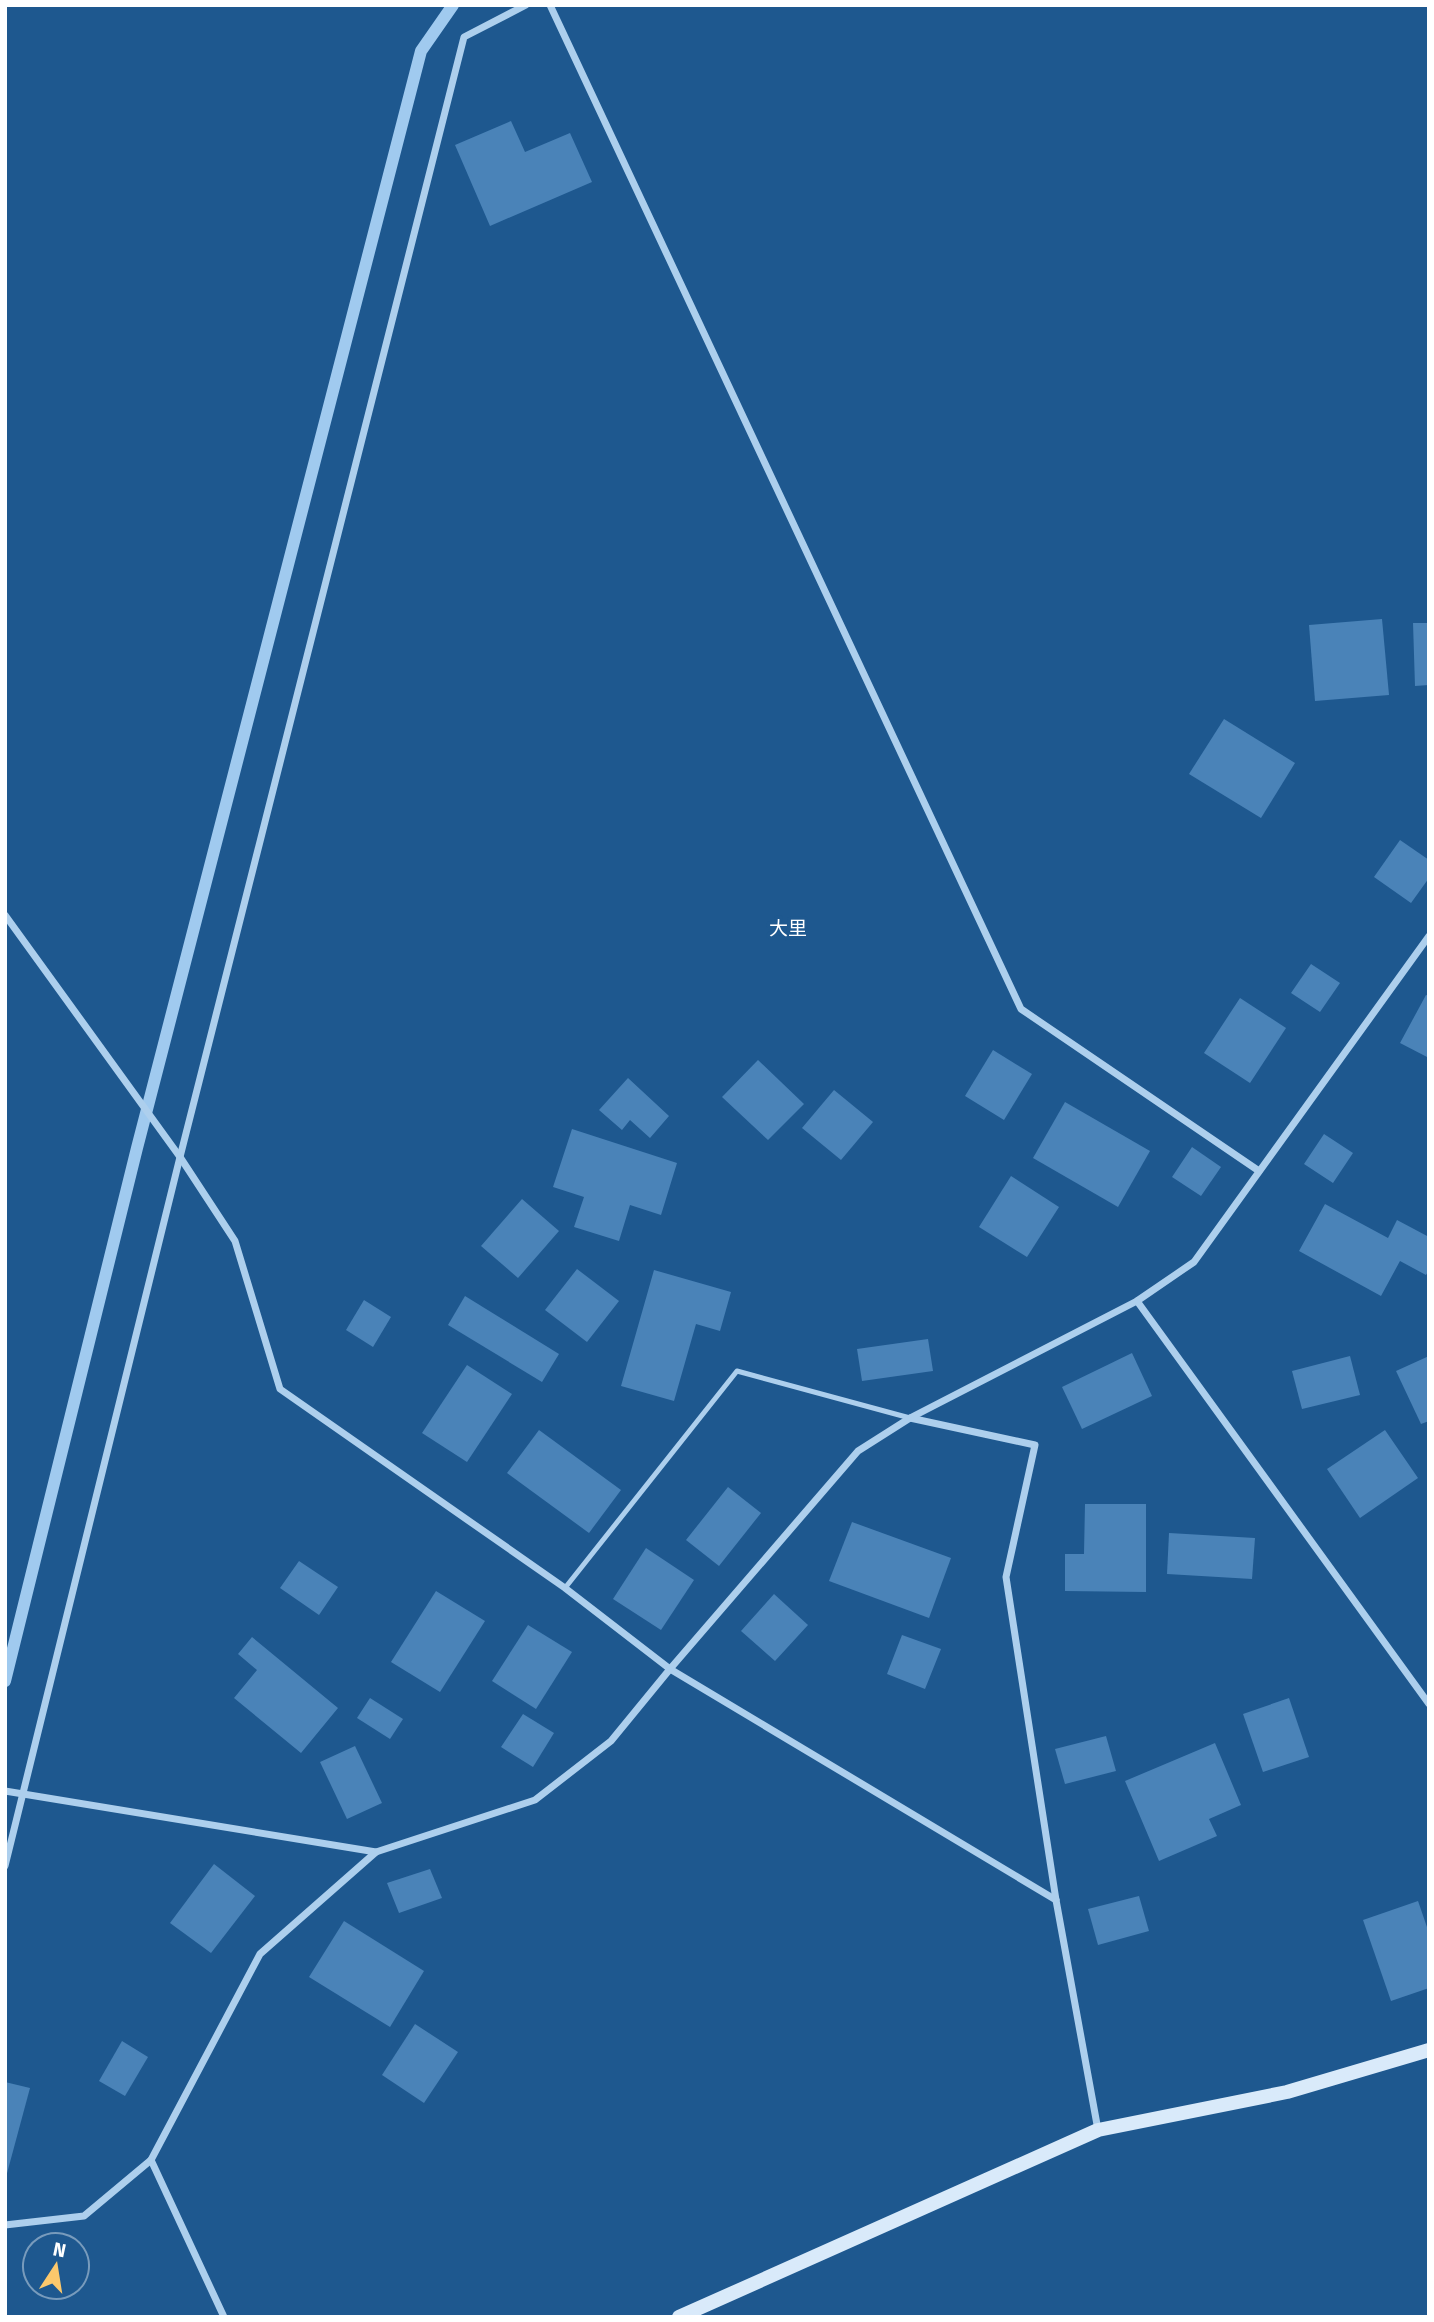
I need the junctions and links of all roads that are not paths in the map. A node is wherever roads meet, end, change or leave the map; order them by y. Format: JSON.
{"nodes":[{"id":1,"x":526,"y":5,"type":"edge"},
{"id":2,"x":550,"y":5,"type":"edge"},
{"id":3,"x":5,"y":915,"type":"edge"},
{"id":4,"x":1429,"y":936,"type":"edge"},
{"id":5,"x":180,"y":1157,"type":"junction"},
{"id":6,"x":1259,"y":1171,"type":"junction"},
{"id":7,"x":1137,"y":1301,"type":"junction"},
{"id":8,"x":910,"y":1418,"type":"junction"},
{"id":9,"x":565,"y":1588,"type":"junction"},
{"id":10,"x":670,"y":1668,"type":"junction"},
{"id":11,"x":1429,"y":1704,"type":"edge"},
{"id":12,"x":5,"y":1791,"type":"edge"},
{"id":13,"x":24,"y":1794,"type":"junction"},
{"id":14,"x":376,"y":1852,"type":"junction"},
{"id":15,"x":5,"y":1866,"type":"edge"},
{"id":16,"x":1056,"y":1900,"type":"junction"},
{"id":17,"x":1429,"y":2050,"type":"edge"},
{"id":18,"x":1098,"y":2130,"type":"junction"},
{"id":19,"x":151,"y":2160,"type":"junction"},
{"id":20,"x":5,"y":2225,"type":"edge"},
{"id":21,"x":225,"y":2317,"type":"edge"},
{"id":22,"x":679,"y":2317,"type":"edge"}],
"edges":[{"from":1,"to":5,"type":"street"},
{"from":2,"to":6,"type":"street"},
{"from":3,"to":5,"type":"street"},
{"from":4,"to":6,"type":"street"},
{"from":5,"to":9,"type":"street"},
{"from":5,"to":13,"type":"street"},
{"from":6,"to":7,"type":"street"},
{"from":7,"to":8,"type":"street"},
{"from":7,"to":11,"type":"street"},
{"from":8,"to":9,"type":"lane"},
{"from":8,"to":10,"type":"street"},
{"from":8,"to":16,"type":"street"},
{"from":9,"to":10,"type":"street"},
{"from":10,"to":14,"type":"street"},
{"from":10,"to":16,"type":"street"},
{"from":12,"to":13,"type":"street"},
{"from":13,"to":14,"type":"street"},
{"from":13,"to":15,"type":"street"},
{"from":14,"to":19,"type":"street"},
{"from":16,"to":18,"type":"street"},
{"from":17,"to":18,"type":"street"},
{"from":18,"to":22,"type":"street"},
{"from":19,"to":20,"type":"street"},
{"from":19,"to":21,"type":"street"}]}
